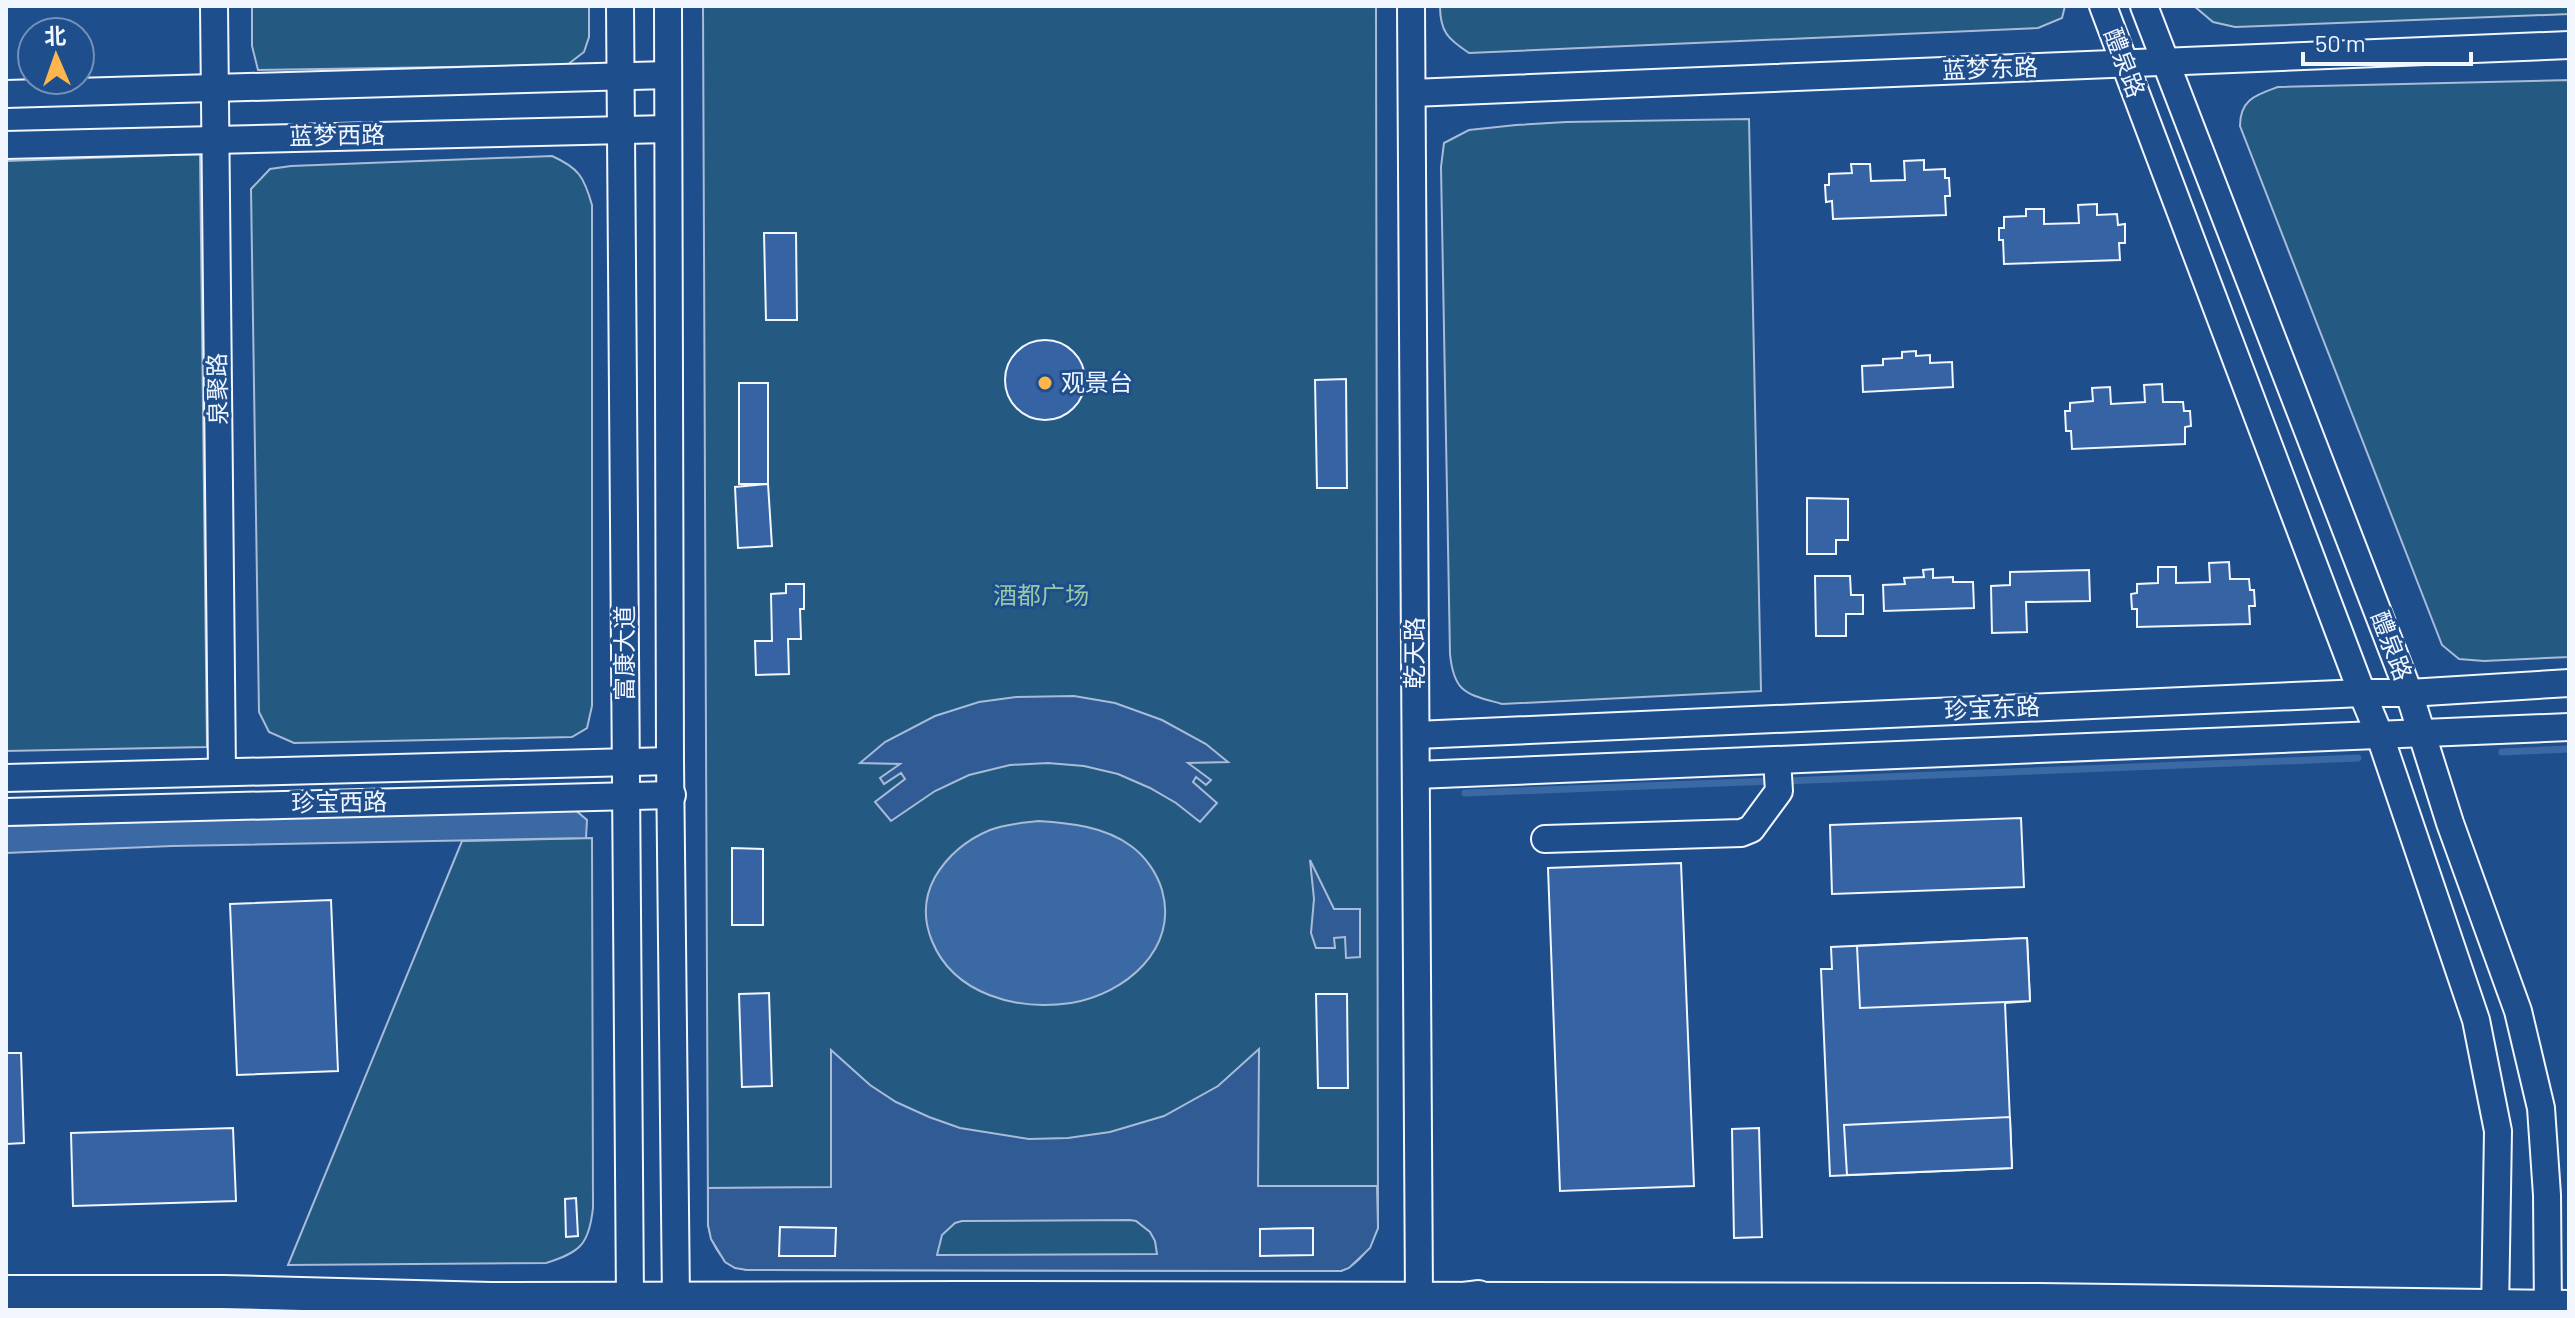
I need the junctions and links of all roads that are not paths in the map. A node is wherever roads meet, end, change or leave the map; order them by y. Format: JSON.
{"nodes":[{"id":1,"x":214,"y":6,"type":"edge"},
{"id":2,"x":620,"y":6,"type":"edge"},
{"id":3,"x":668,"y":6,"type":"edge"},
{"id":4,"x":1411,"y":6,"type":"edge"},
{"id":5,"x":2103,"y":6,"type":"edge"},
{"id":6,"x":2144,"y":6,"type":"edge"},
{"id":7,"x":2569,"y":45,"type":"edge"},
{"id":8,"x":2165,"y":61,"type":"junction"},
{"id":9,"x":2124,"y":64,"type":"junction"},
{"id":10,"x":668,"y":75,"type":"junction"},
{"id":11,"x":621,"y":76,"type":"junction"},
{"id":12,"x":215,"y":87,"type":"junction"},
{"id":13,"x":1412,"y":93,"type":"junction"},
{"id":14,"x":6,"y":94,"type":"edge"},
{"id":15,"x":668,"y":129,"type":"junction"},
{"id":16,"x":621,"y":130,"type":"junction"},
{"id":17,"x":216,"y":138,"type":"junction"},
{"id":18,"x":6,"y":145,"type":"edge"},
{"id":19,"x":2569,"y":683,"type":"edge"},
{"id":20,"x":2362,"y":693,"type":"junction"},
{"id":21,"x":2409,"y":693,"type":"junction"},
{"id":22,"x":2569,"y":727,"type":"edge"},
{"id":23,"x":2420,"y":734,"type":"junction"},
{"id":24,"x":1416,"y":735,"type":"junction"},
{"id":25,"x":2380,"y":736,"type":"junction"},
{"id":26,"x":1777,"y":760,"type":"junction"},
{"id":27,"x":626,"y":761,"type":"junction"},
{"id":28,"x":670,"y":761,"type":"junction"},
{"id":29,"x":222,"y":772,"type":"junction"},
{"id":30,"x":1416,"y":775,"type":"junction"},
{"id":31,"x":6,"y":778,"type":"edge"},
{"id":32,"x":672,"y":795,"type":"junction"},
{"id":33,"x":626,"y":796,"type":"junction"},
{"id":34,"x":6,"y":812,"type":"edge"},
{"id":35,"x":1545,"y":839,"type":"dead end"},
{"id":36,"x":6,"y":1292,"type":"edge"},
{"id":37,"x":630,"y":1299,"type":"junction"},
{"id":38,"x":676,"y":1299,"type":"junction"},
{"id":39,"x":1419,"y":1299,"type":"junction"},
{"id":40,"x":1478,"y":1299,"type":"junction"},
{"id":41,"x":2098,"y":1301,"type":"junction"},
{"id":42,"x":2495,"y":1309,"type":"edge"},
{"id":43,"x":2555,"y":1309,"type":"edge"},
{"id":44,"x":1378,"y":1312,"type":"edge"},
{"id":45,"x":2212,"y":1312,"type":"edge"}],
"edges":[{"from":1,"to":12,"type":"street","name":"泉聚路"},
{"from":2,"to":11,"type":"street","name":"富康大道"},
{"from":3,"to":10,"type":"street","name":"富康大道"},
{"from":4,"to":13,"type":"street","name":"乾天路"},
{"from":5,"to":9,"type":"street","name":"醴泉路"},
{"from":6,"to":8,"type":"street","name":"醴泉路"},
{"from":7,"to":8,"type":"street","name":"蓝梦东路"},
{"from":8,"to":9,"type":"street","name":"蓝梦东路"},
{"from":8,"to":21,"type":"street","name":"醴泉路"},
{"from":9,"to":13,"type":"street","name":"蓝梦东路"},
{"from":9,"to":20,"type":"street","name":"醴泉路"},
{"from":10,"to":11,"type":"street"},
{"from":10,"to":15,"type":"street","name":"富康大道"},
{"from":11,"to":12,"type":"street"},
{"from":11,"to":16,"type":"street","name":"富康大道"},
{"from":12,"to":14,"type":"street"},
{"from":12,"to":17,"type":"street","name":"泉聚路"},
{"from":13,"to":24,"type":"street","name":"乾天路"},
{"from":15,"to":16,"type":"street","name":"蓝梦西路"},
{"from":15,"to":28,"type":"street","name":"富康大道"},
{"from":16,"to":17,"type":"street","name":"蓝梦西路"},
{"from":16,"to":27,"type":"street","name":"富康大道"},
{"from":17,"to":18,"type":"street","name":"蓝梦西路"},
{"from":17,"to":29,"type":"street","name":"泉聚路"},
{"from":19,"to":21,"type":"street","name":"珍宝东路"},
{"from":20,"to":21,"type":"street","name":"珍宝东路"},
{"from":20,"to":24,"type":"street","name":"珍宝东路"},
{"from":20,"to":25,"type":"street","name":"醴泉路"},
{"from":21,"to":23,"type":"street","name":"醴泉路"},
{"from":22,"to":23,"type":"street","name":"珍宝东路"},
{"from":23,"to":25,"type":"street","name":"珍宝东路"},
{"from":23,"to":43,"type":"street","name":"醴泉路"},
{"from":24,"to":30,"type":"street","name":"乾天路"},
{"from":25,"to":26,"type":"street","name":"珍宝东路"},
{"from":25,"to":42,"type":"street","name":"醴泉路"},
{"from":26,"to":30,"type":"street","name":"珍宝东路"},
{"from":26,"to":35,"type":"street"},
{"from":27,"to":28,"type":"street","name":"珍宝西路"},
{"from":27,"to":29,"type":"street","name":"珍宝西路"},
{"from":27,"to":33,"type":"street","name":"富康大道"},
{"from":28,"to":32,"type":"street","name":"富康大道"},
{"from":29,"to":31,"type":"street","name":"珍宝西路"},
{"from":30,"to":39,"type":"street","name":"乾天路"},
{"from":32,"to":33,"type":"street","name":"珍宝西路"},
{"from":32,"to":38,"type":"street","name":"富康大道"},
{"from":33,"to":34,"type":"street","name":"珍宝西路"},
{"from":33,"to":37,"type":"street","name":"富康大道"},
{"from":36,"to":37,"type":"main road"},
{"from":37,"to":38,"type":"main road"},
{"from":38,"to":39,"type":"main road"},
{"from":39,"to":40,"type":"main road"},
{"from":40,"to":41,"type":"main road"},
{"from":40,"to":44,"type":"highway"},
{"from":41,"to":42,"type":"main road"},
{"from":41,"to":45,"type":"main road"},
{"from":42,"to":43,"type":"main road"}]}
